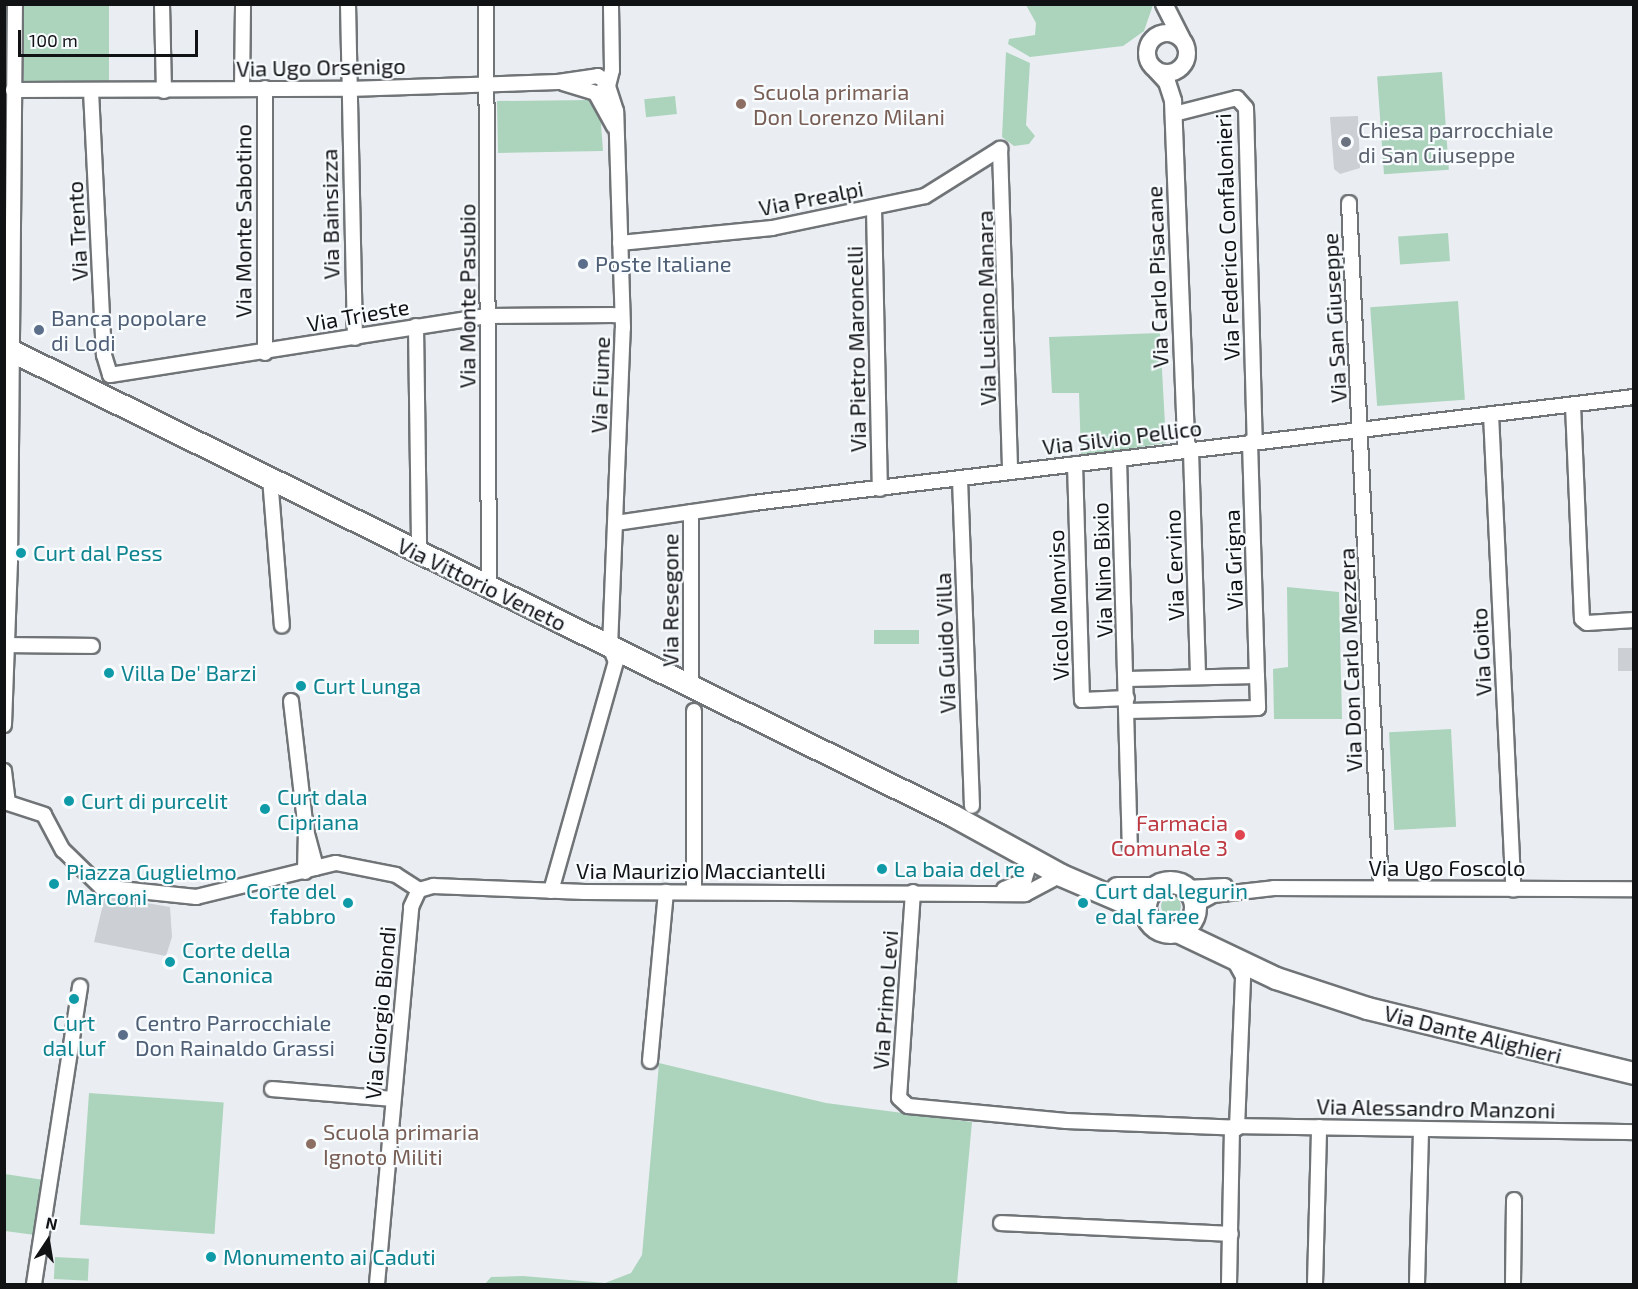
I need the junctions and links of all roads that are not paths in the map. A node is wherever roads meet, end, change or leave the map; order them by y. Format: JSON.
{"nodes":[{"id":1,"x":15,"y":4,"type":"edge"},
{"id":2,"x":162,"y":4,"type":"edge"},
{"id":3,"x":243,"y":4,"type":"edge"},
{"id":4,"x":348,"y":4,"type":"edge"},
{"id":5,"x":486,"y":4,"type":"edge"},
{"id":6,"x":611,"y":4,"type":"edge"},
{"id":7,"x":1164,"y":4,"type":"edge"},
{"id":8,"x":1151,"y":39,"type":"junction"},
{"id":9,"x":1183,"y":40,"type":"junction"},
{"id":10,"x":1183,"y":65,"type":"junction"},
{"id":11,"x":1156,"y":70,"type":"junction"},
{"id":12,"x":486,"y":85,"type":"junction"},
{"id":13,"x":600,"y":85,"type":"junction"},
{"id":14,"x":265,"y":88,"type":"junction"},
{"id":15,"x":242,"y":89,"type":"junction"},
{"id":16,"x":348,"y":89,"type":"junction"},
{"id":17,"x":13,"y":90,"type":"junction"},
{"id":18,"x":91,"y":91,"type":"junction"},
{"id":19,"x":164,"y":91,"type":"junction"},
{"id":20,"x":1173,"y":108,"type":"junction"},
{"id":21,"x":995,"y":149,"type":"joint"},
{"id":22,"x":1349,"y":203,"type":"dead end"},
{"id":23,"x":874,"y":208,"type":"junction"},
{"id":24,"x":620,"y":243,"type":"junction"},
{"id":25,"x":622,"y":315,"type":"junction"},
{"id":26,"x":488,"y":316,"type":"junction"},
{"id":27,"x":416,"y":326,"type":"junction"},
{"id":28,"x":355,"y":338,"type":"junction"},
{"id":29,"x":8,"y":349,"type":"edge"},
{"id":30,"x":265,"y":353,"type":"junction"},
{"id":31,"x":105,"y":370,"type":"joint"},
{"id":32,"x":1634,"y":397,"type":"edge"},
{"id":33,"x":1573,"y":405,"type":"junction"},
{"id":34,"x":1491,"y":414,"type":"junction"},
{"id":35,"x":1362,"y":429,"type":"junction"},
{"id":36,"x":1253,"y":442,"type":"junction"},
{"id":37,"x":1191,"y":451,"type":"junction"},
{"id":38,"x":1119,"y":459,"type":"junction"},
{"id":39,"x":1075,"y":464,"type":"junction"},
{"id":40,"x":1010,"y":472,"type":"junction"},
{"id":41,"x":270,"y":478,"type":"junction"},
{"id":42,"x":960,"y":479,"type":"junction"},
{"id":43,"x":880,"y":489,"type":"junction"},
{"id":44,"x":691,"y":512,"type":"junction"},
{"id":45,"x":616,"y":523,"type":"junction"},
{"id":46,"x":419,"y":553,"type":"junction"},
{"id":47,"x":8,"y":562,"type":"edge"},
{"id":48,"x":489,"y":588,"type":"junction"},
{"id":49,"x":1634,"y":620,"type":"edge"},
{"id":50,"x":282,"y":626,"type":"dead end"},
{"id":51,"x":8,"y":645,"type":"junction"},
{"id":52,"x":92,"y":646,"type":"dead end"},
{"id":53,"x":610,"y":646,"type":"junction"},
{"id":54,"x":1257,"y":676,"type":"junction"},
{"id":55,"x":1198,"y":677,"type":"junction"},
{"id":56,"x":1126,"y":679,"type":"junction"},
{"id":57,"x":691,"y":687,"type":"junction"},
{"id":58,"x":291,"y":701,"type":"dead end"},
{"id":59,"x":1127,"y":704,"type":"junction"},
{"id":60,"x":5,"y":708,"type":"edge"},
{"id":61,"x":694,"y":711,"type":"dead end"},
{"id":62,"x":4,"y":725,"type":"edge"},
{"id":63,"x":4,"y":771,"type":"edge"},
{"id":64,"x":966,"y":813,"type":"junction"},
{"id":65,"x":1130,"y":847,"type":"dead end"},
{"id":66,"x":1030,"y":859,"type":"junction"},
{"id":67,"x":310,"y":870,"type":"junction"},
{"id":68,"x":1061,"y":875,"type":"junction"},
{"id":69,"x":1153,"y":888,"type":"junction"},
{"id":70,"x":1381,"y":888,"type":"junction"},
{"id":71,"x":1513,"y":889,"type":"junction"},
{"id":72,"x":1634,"y":889,"type":"edge"},
{"id":73,"x":419,"y":891,"type":"junction"},
{"id":74,"x":551,"y":891,"type":"junction"},
{"id":75,"x":666,"y":892,"type":"junction"},
{"id":76,"x":694,"y":892,"type":"junction"},
{"id":77,"x":913,"y":892,"type":"junction"},
{"id":78,"x":985,"y":892,"type":"junction"},
{"id":79,"x":1188,"y":910,"type":"junction"},
{"id":80,"x":1145,"y":911,"type":"junction"},
{"id":81,"x":1234,"y":959,"type":"junction"},
{"id":82,"x":80,"y":987,"type":"dead end"},
{"id":83,"x":1313,"y":990,"type":"junction"},
{"id":84,"x":650,"y":1061,"type":"dead end"},
{"id":85,"x":1634,"y":1073,"type":"edge"},
{"id":86,"x":272,"y":1089,"type":"dead end"},
{"id":87,"x":393,"y":1099,"type":"junction"},
{"id":88,"x":908,"y":1106,"type":"joint"},
{"id":89,"x":1235,"y":1127,"type":"junction"},
{"id":90,"x":1319,"y":1127,"type":"junction"},
{"id":91,"x":1421,"y":1130,"type":"junction"},
{"id":92,"x":1634,"y":1132,"type":"edge"},
{"id":93,"x":1514,"y":1200,"type":"dead end"},
{"id":94,"x":1001,"y":1222,"type":"dead end"},
{"id":95,"x":1231,"y":1234,"type":"junction"},
{"id":96,"x":34,"y":1284,"type":"edge"},
{"id":97,"x":377,"y":1284,"type":"edge"},
{"id":98,"x":1229,"y":1284,"type":"edge"},
{"id":99,"x":1315,"y":1284,"type":"edge"},
{"id":100,"x":1417,"y":1284,"type":"edge"},
{"id":101,"x":1513,"y":1284,"type":"edge"}],
"edges":[{"from":1,"to":17,"type":"street"},
{"from":2,"to":19,"type":"street"},
{"from":3,"to":15,"type":"street"},
{"from":4,"to":16,"type":"street","name":"Via Bainsizza"},
{"from":5,"to":12,"type":"street","name":"Via Monte Pasubio"},
{"from":6,"to":13,"type":"street"},
{"from":7,"to":8,"type":"street"},
{"from":7,"to":9,"type":"street"},
{"from":8,"to":9,"type":"street"},
{"from":8,"to":11,"type":"street"},
{"from":9,"to":10,"type":"street"},
{"from":10,"to":11,"type":"street"},
{"from":10,"to":20,"type":"street","name":"Via Carlo Pisacane"},
{"from":11,"to":20,"type":"street","name":"Via Carlo Pisacane"},
{"from":12,"to":13,"type":"street","name":"Via Ugo Orsenigo"},
{"from":12,"to":16,"type":"street","name":"Via Ugo Orsenigo"},
{"from":12,"to":26,"type":"street","name":"Via Monte Pasubio"},
{"from":13,"to":24,"type":"street","name":"Via Fiume"},
{"from":14,"to":15,"type":"street","name":"Via Ugo Orsenigo"},
{"from":14,"to":16,"type":"street","name":"Via Ugo Orsenigo"},
{"from":14,"to":30,"type":"street","name":"Via Monte Sabotino"},
{"from":15,"to":19,"type":"street","name":"Via Ugo Orsenigo"},
{"from":16,"to":28,"type":"street","name":"Via Bainsizza"},
{"from":17,"to":18,"type":"street","name":"Via Ugo Orsenigo"},
{"from":17,"to":29,"type":"street"},
{"from":18,"to":19,"type":"street","name":"Via Ugo Orsenigo"},
{"from":18,"to":31,"type":"street","name":"Via Trento"},
{"from":20,"to":36,"type":"street","name":"Via Federico Confalonieri"},
{"from":20,"to":37,"type":"street","name":"Via Carlo Pisacane"},
{"from":21,"to":23,"type":"street","name":"Via Prealpi"},
{"from":21,"to":40,"type":"street","name":"Via Luciano Manara"},
{"from":22,"to":35,"type":"street","name":"Via San Giuseppe"},
{"from":23,"to":24,"type":"street","name":"Via Prealpi"},
{"from":23,"to":43,"type":"street","name":"Via Pietro Maroncelli"},
{"from":24,"to":25,"type":"street","name":"Via Fiume"},
{"from":25,"to":26,"type":"street","name":"Via Trieste"},
{"from":25,"to":45,"type":"street","name":"Via Fiume"},
{"from":26,"to":27,"type":"street","name":"Via Trieste"},
{"from":26,"to":48,"type":"street","name":"Via Monte Pasubio"},
{"from":27,"to":28,"type":"street","name":"Via Trieste"},
{"from":27,"to":46,"type":"street"},
{"from":28,"to":30,"type":"street","name":"Via Trieste"},
{"from":29,"to":41,"type":"main road","name":"Via Vittorio Veneto"},
{"from":29,"to":47,"type":"street"},
{"from":30,"to":31,"type":"street","name":"Via Trieste"},
{"from":32,"to":33,"type":"street","name":"Via Silvio Pellico"},
{"from":33,"to":34,"type":"street","name":"Via Silvio Pellico"},
{"from":33,"to":49,"type":"street"},
{"from":34,"to":35,"type":"street","name":"Via Silvio Pellico"},
{"from":34,"to":71,"type":"street","name":"Via Goito"},
{"from":35,"to":36,"type":"street","name":"Via Silvio Pellico"},
{"from":35,"to":70,"type":"street","name":"Via Don Carlo Mezzera"},
{"from":36,"to":37,"type":"street","name":"Via Silvio Pellico"},
{"from":36,"to":54,"type":"street","name":"Via Grigna"},
{"from":37,"to":38,"type":"street","name":"Via Silvio Pellico"},
{"from":37,"to":55,"type":"street","name":"Via Cervino"},
{"from":38,"to":39,"type":"street","name":"Via Silvio Pellico"},
{"from":38,"to":56,"type":"street","name":"Via Nino Bixio"},
{"from":39,"to":40,"type":"street","name":"Via Silvio Pellico"},
{"from":39,"to":59,"type":"street","name":"Vicolo Monviso"},
{"from":40,"to":42,"type":"street","name":"Via Silvio Pellico"},
{"from":41,"to":46,"type":"main road","name":"Via Vittorio Veneto"},
{"from":41,"to":50,"type":"street"},
{"from":42,"to":43,"type":"street","name":"Via Silvio Pellico"},
{"from":42,"to":64,"type":"street","name":"Via Guido Villa"},
{"from":43,"to":44,"type":"street","name":"Via Silvio Pellico"},
{"from":44,"to":45,"type":"street","name":"Via Silvio Pellico"},
{"from":44,"to":57,"type":"street","name":"Via Resegone"},
{"from":45,"to":53,"type":"street","name":"Via Fiume"},
{"from":46,"to":48,"type":"main road","name":"Via Vittorio Veneto"},
{"from":47,"to":51,"type":"street"},
{"from":48,"to":53,"type":"main road","name":"Via Vittorio Veneto"},
{"from":51,"to":52,"type":"street"},
{"from":51,"to":60,"type":"street"},
{"from":53,"to":57,"type":"main road","name":"Via Vittorio Veneto"},
{"from":53,"to":74,"type":"street","name":"Via Fiume"},
{"from":54,"to":55,"type":"street"},
{"from":54,"to":59,"type":"street"},
{"from":55,"to":56,"type":"street"},
{"from":56,"to":59,"type":"street","name":"Via Nino Bixio"},
{"from":57,"to":64,"type":"main road","name":"Via Vittorio Veneto"},
{"from":58,"to":67,"type":"street"},
{"from":59,"to":65,"type":"street","name":"Via Nino Bixio"},
{"from":60,"to":62,"type":"street"},
{"from":61,"to":76,"type":"street"},
{"from":63,"to":67,"type":"street"},
{"from":64,"to":66,"type":"main road","name":"Via Vittorio Veneto"},
{"from":64,"to":69,"type":"main road","name":"Via Vittorio Veneto"},
{"from":66,"to":68,"type":"main road","name":"Via Vittorio Veneto"},
{"from":66,"to":78,"type":"street","name":"Via Maurizio Macciantelli"},
{"from":67,"to":73,"type":"street"},
{"from":68,"to":78,"type":"street","name":"Via Maurizio Macciantelli"},
{"from":68,"to":80,"type":"main road","name":"Via Vittorio Veneto"},
{"from":69,"to":79,"type":"main road","name":"Via Vittorio Veneto"},
{"from":69,"to":80,"type":"main road"},
{"from":70,"to":71,"type":"street","name":"Via Ugo Foscolo"},
{"from":70,"to":79,"type":"street","name":"Via Ugo Foscolo"},
{"from":71,"to":72,"type":"street","name":"Via Ugo Foscolo"},
{"from":73,"to":74,"type":"street","name":"Via Maurizio Macciantelli"},
{"from":73,"to":87,"type":"street","name":"Via Giorgio Biondi"},
{"from":74,"to":75,"type":"street","name":"Via Maurizio Macciantelli"},
{"from":75,"to":76,"type":"street","name":"Via Maurizio Macciantelli"},
{"from":75,"to":84,"type":"street"},
{"from":76,"to":77,"type":"street","name":"Via Maurizio Macciantelli"},
{"from":77,"to":78,"type":"street","name":"Via Maurizio Macciantelli"},
{"from":77,"to":88,"type":"street","name":"Via Primo Levi"},
{"from":79,"to":80,"type":"main road","name":"Via Vittorio Veneto"},
{"from":79,"to":81,"type":"main road","name":"Via Dante Alighieri"},
{"from":79,"to":83,"type":"main road","name":"Via Dante Alighieri"},
{"from":81,"to":83,"type":"main road","name":"Via Dante Alighieri"},
{"from":81,"to":89,"type":"street"},
{"from":82,"to":96,"type":"street"},
{"from":83,"to":85,"type":"main road","name":"Via Dante Alighieri"},
{"from":86,"to":87,"type":"street"},
{"from":87,"to":97,"type":"street","name":"Via Giorgio Biondi"},
{"from":88,"to":89,"type":"street","name":"Via Alessandro Manzoni"},
{"from":89,"to":90,"type":"street","name":"Via Alessandro Manzoni"},
{"from":89,"to":95,"type":"street"},
{"from":90,"to":91,"type":"street","name":"Via Alessandro Manzoni"},
{"from":90,"to":99,"type":"street"},
{"from":91,"to":92,"type":"street","name":"Via Alessandro Manzoni"},
{"from":91,"to":100,"type":"street"},
{"from":93,"to":101,"type":"street"},
{"from":94,"to":95,"type":"street"},
{"from":95,"to":98,"type":"street"}]}
